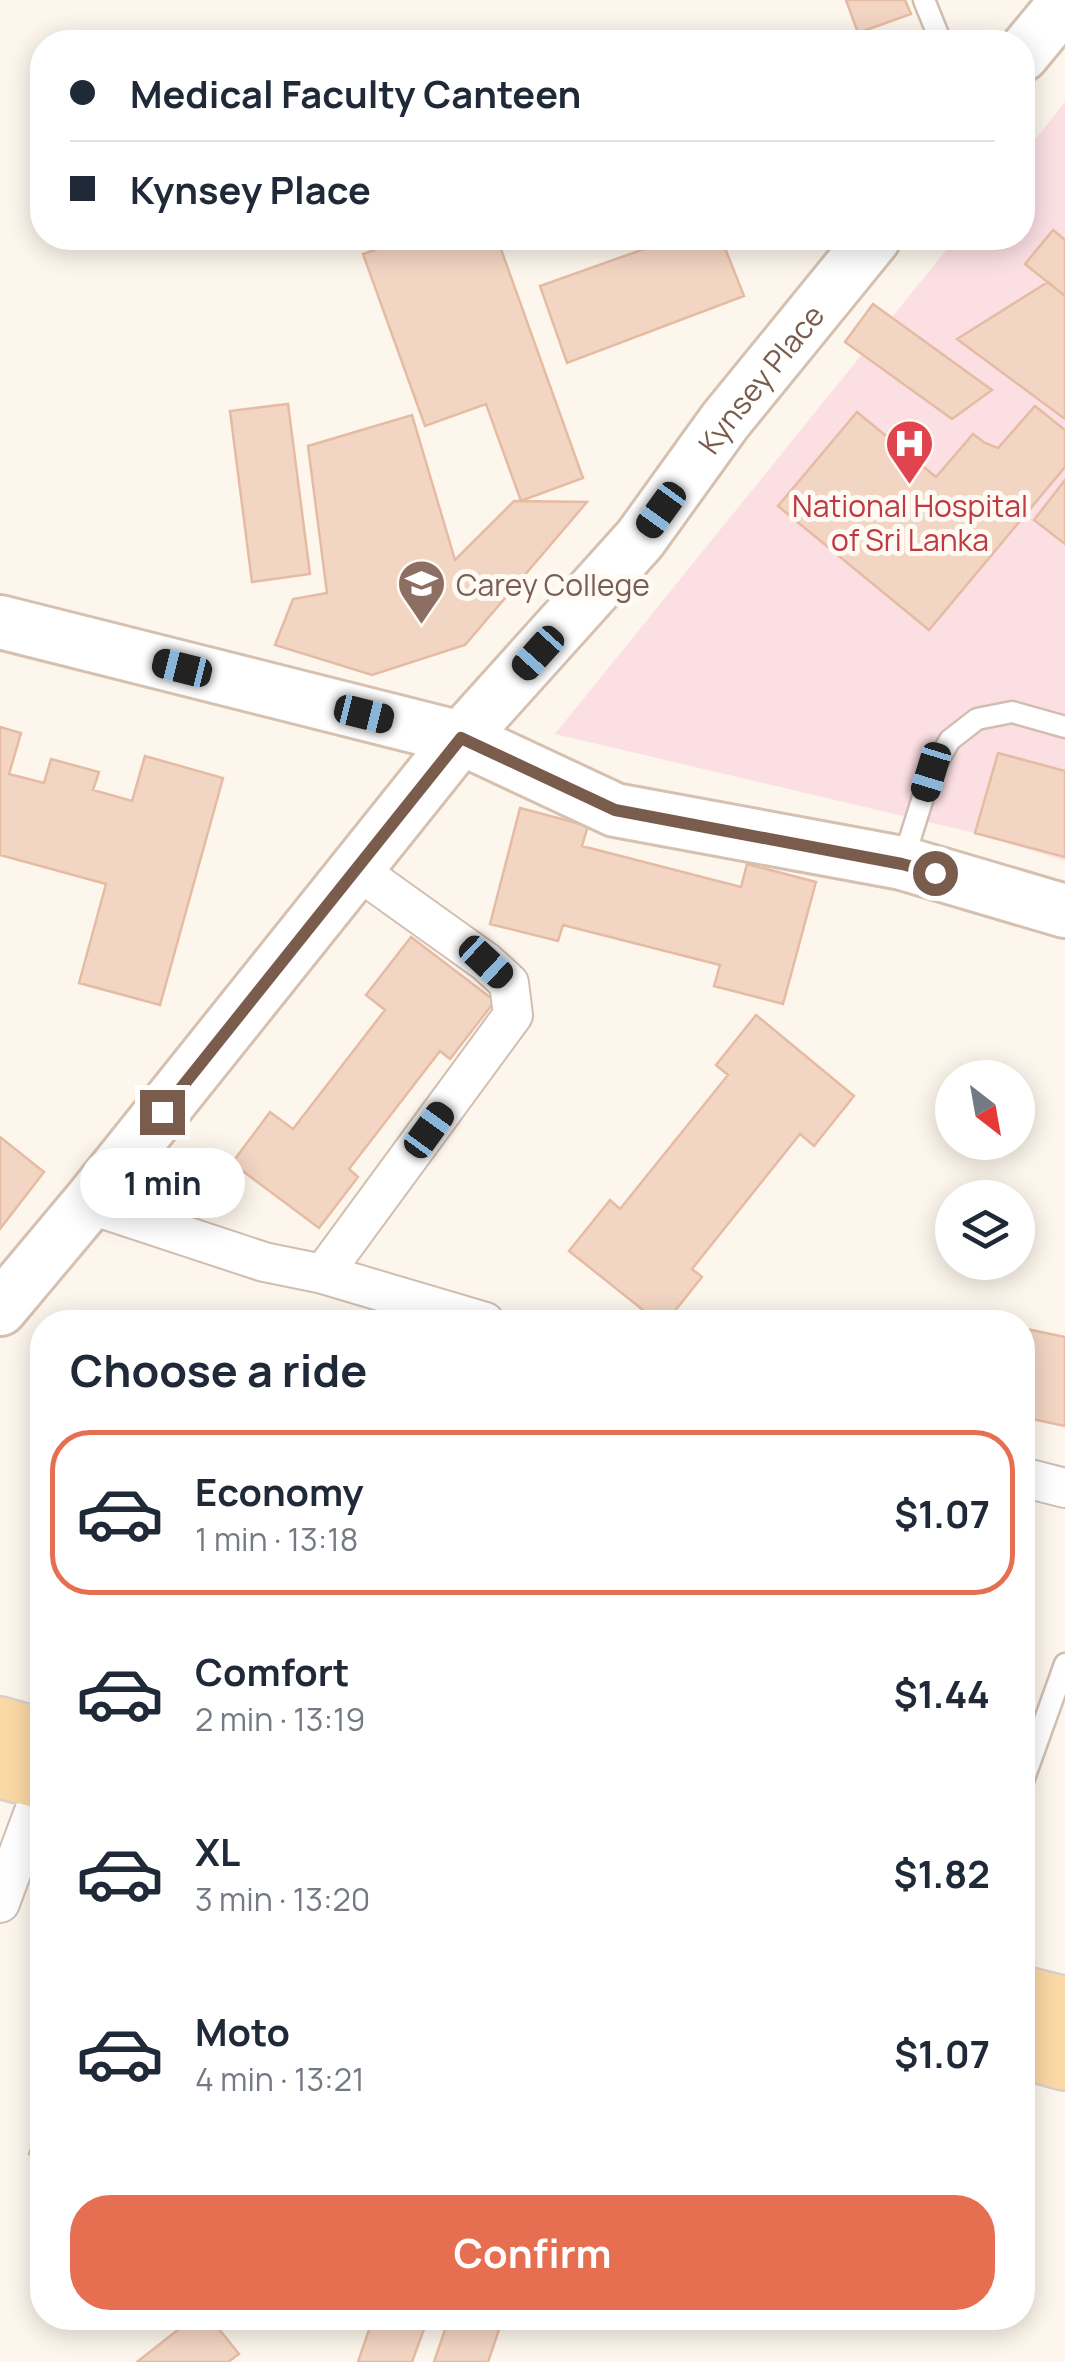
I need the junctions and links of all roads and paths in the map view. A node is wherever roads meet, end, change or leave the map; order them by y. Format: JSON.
{"nodes":[{"id":1,"x":924,"y":0,"type":"edge"},
{"id":2,"x":1065,"y":3,"type":"edge"},
{"id":3,"x":937,"y":30,"type":"edge"},
{"id":4,"x":1035,"y":39,"type":"edge"},
{"id":5,"x":864,"y":250,"type":"edge"},
{"id":6,"x":0,"y":622,"type":"edge"},
{"id":7,"x":1065,"y":728,"type":"edge"},
{"id":8,"x":461,"y":738,"type":"junction"},
{"id":9,"x":902,"y":864,"type":"junction"},
{"id":10,"x":356,"y":870,"type":"junction"},
{"id":11,"x":1065,"y":912,"type":"edge"},
{"id":12,"x":88,"y":1204,"type":"junction"},
{"id":13,"x":324,"y":1274,"type":"junction"},
{"id":14,"x":0,"y":1310,"type":"edge"},
{"id":15,"x":445,"y":1310,"type":"edge"},
{"id":16,"x":1035,"y":1480,"type":"edge"},
{"id":17,"x":1065,"y":1488,"type":"edge"},
{"id":18,"x":1065,"y":1664,"type":"edge"},
{"id":19,"x":0,"y":1725,"type":"edge"},
{"id":20,"x":30,"y":1734,"type":"edge"},
{"id":21,"x":1035,"y":1748,"type":"edge"},
{"id":22,"x":0,"y":1770,"type":"edge"},
{"id":23,"x":30,"y":1778,"type":"edge"},
{"id":24,"x":30,"y":1822,"type":"edge"},
{"id":25,"x":0,"y":1903,"type":"edge"},
{"id":26,"x":1035,"y":1997,"type":"edge"},
{"id":27,"x":1065,"y":2005,"type":"edge"},
{"id":28,"x":1035,"y":2054,"type":"edge"},
{"id":29,"x":1065,"y":2062,"type":"edge"}],
"edges":[{"from":1,"to":3,"type":"lane"},
{"from":2,"to":4,"type":"street"},
{"from":5,"to":8,"type":"street","name":"Kynsey Place"},
{"from":6,"to":8,"type":"street"},
{"from":7,"to":9,"type":"lane"},
{"from":8,"to":9,"type":"street"},
{"from":8,"to":10,"type":"street","name":"Kynsey Place"},
{"from":9,"to":11,"type":"street"},
{"from":10,"to":12,"type":"street","name":"Kynsey Place"},
{"from":10,"to":13,"type":"street"},
{"from":12,"to":13,"type":"street"},
{"from":12,"to":14,"type":"street","name":"Kynsey Place"},
{"from":13,"to":15,"type":"street"},
{"from":16,"to":17,"type":"street"},
{"from":18,"to":21,"type":"lane"},
{"from":19,"to":20,"type":"main road"},
{"from":22,"to":23,"type":"main road"},
{"from":24,"to":25,"type":"street"},
{"from":26,"to":27,"type":"main road"},
{"from":28,"to":29,"type":"main road"}]}
